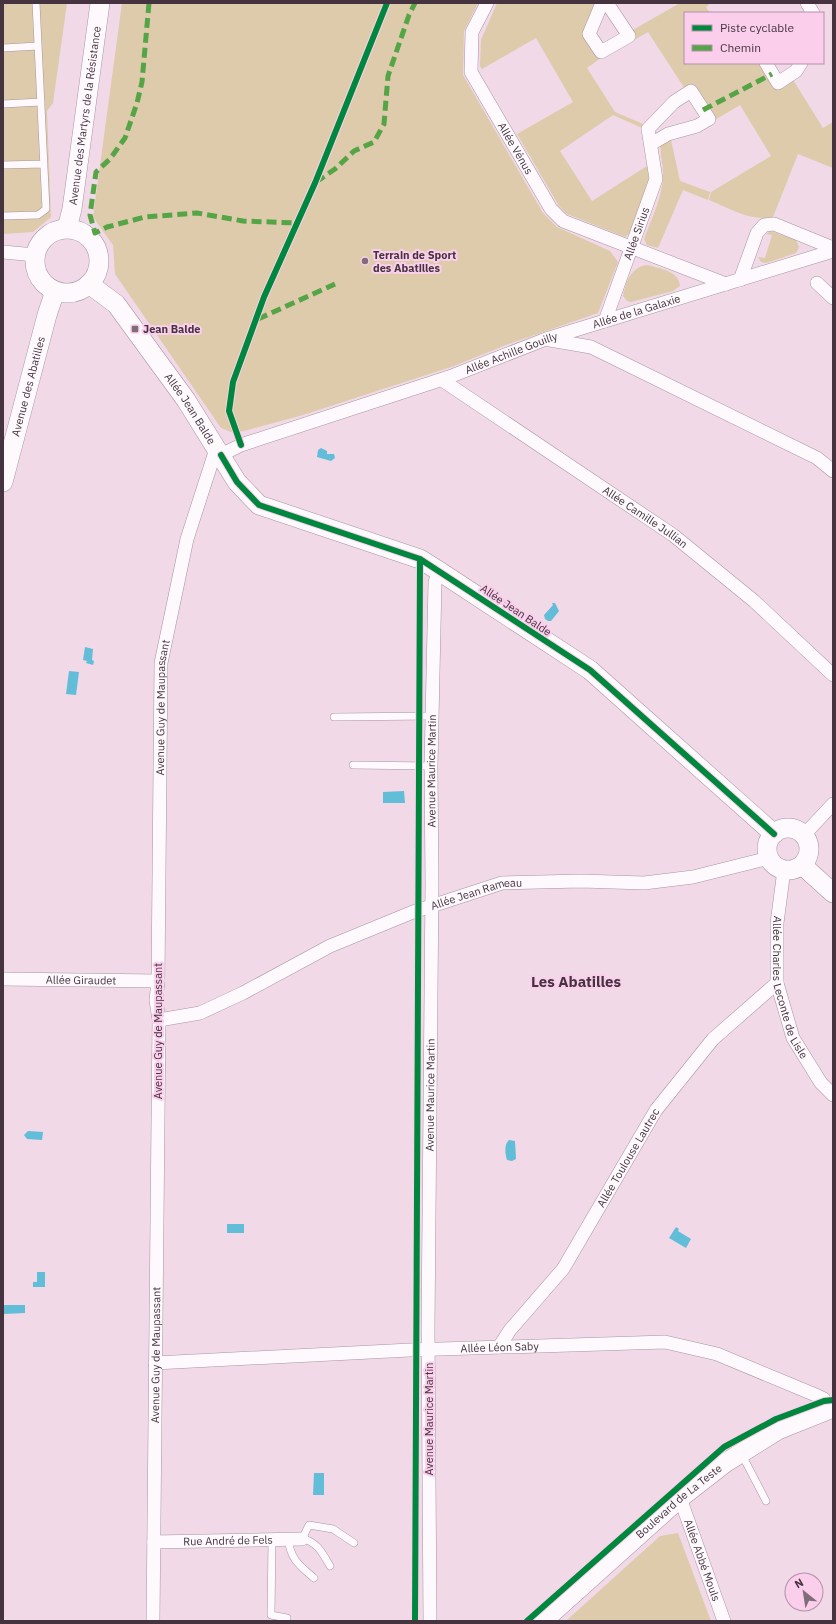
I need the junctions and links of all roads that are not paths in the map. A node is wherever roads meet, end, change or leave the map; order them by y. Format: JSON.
{"nodes":[{"id":1,"x":36,"y":3,"type":"edge"},
{"id":2,"x":100,"y":3,"type":"edge"},
{"id":3,"x":488,"y":3,"type":"edge"},
{"id":4,"x":602,"y":3,"type":"edge"},
{"id":5,"x":607,"y":3,"type":"edge"},
{"id":6,"x":807,"y":3,"type":"edge"},
{"id":7,"x":812,"y":12,"type":"edge"},
{"id":8,"x":38,"y":46,"type":"junction"},
{"id":9,"x":3,"y":48,"type":"edge"},
{"id":10,"x":767,"y":64,"type":"edge"},
{"id":11,"x":800,"y":64,"type":"edge"},
{"id":12,"x":41,"y":102,"type":"junction"},
{"id":13,"x":3,"y":104,"type":"edge"},
{"id":14,"x":652,"y":144,"type":"junction"},
{"id":15,"x":44,"y":164,"type":"junction"},
{"id":16,"x":3,"y":165,"type":"edge"},
{"id":17,"x":3,"y":216,"type":"edge"},
{"id":18,"x":67,"y":228,"type":"junction"},
{"id":19,"x":833,"y":248,"type":"edge"},
{"id":20,"x":632,"y":249,"type":"junction"},
{"id":21,"x":833,"y":251,"type":"edge"},
{"id":22,"x":3,"y":252,"type":"edge"},
{"id":23,"x":35,"y":255,"type":"junction"},
{"id":24,"x":740,"y":280,"type":"junction"},
{"id":25,"x":817,"y":283,"type":"dead end"},
{"id":26,"x":89,"y":284,"type":"junction"},
{"id":27,"x":726,"y":284,"type":"junction"},
{"id":28,"x":55,"y":291,"type":"junction"},
{"id":29,"x":833,"y":298,"type":"edge"},
{"id":30,"x":605,"y":321,"type":"junction"},
{"id":31,"x":546,"y":339,"type":"junction"},
{"id":32,"x":442,"y":380,"type":"junction"},
{"id":33,"x":218,"y":452,"type":"junction"},
{"id":34,"x":833,"y":471,"type":"edge"},
{"id":35,"x":3,"y":482,"type":"edge"},
{"id":36,"x":439,"y":570,"type":"junction"},
{"id":37,"x":833,"y":675,"type":"edge"},
{"id":38,"x":432,"y":716,"type":"junction"},
{"id":39,"x":334,"y":717,"type":"dead end"},
{"id":40,"x":353,"y":765,"type":"dead end"},
{"id":41,"x":431,"y":766,"type":"junction"},
{"id":42,"x":833,"y":804,"type":"edge"},
{"id":43,"x":774,"y":834,"type":"junction"},
{"id":44,"x":804,"y":835,"type":"junction"},
{"id":45,"x":769,"y":858,"type":"junction"},
{"id":46,"x":802,"y":865,"type":"junction"},
{"id":47,"x":784,"y":870,"type":"junction"},
{"id":48,"x":833,"y":893,"type":"edge"},
{"id":49,"x":432,"y":906,"type":"junction"},
{"id":50,"x":3,"y":979,"type":"edge"},
{"id":51,"x":158,"y":981,"type":"junction"},
{"id":52,"x":777,"y":983,"type":"junction"},
{"id":53,"x":158,"y":1020,"type":"junction"},
{"id":54,"x":833,"y":1095,"type":"edge"},
{"id":55,"x":499,"y":1347,"type":"junction"},
{"id":56,"x":428,"y":1349,"type":"junction"},
{"id":57,"x":155,"y":1363,"type":"junction"},
{"id":58,"x":830,"y":1409,"type":"edge"},
{"id":59,"x":741,"y":1453,"type":"junction"},
{"id":60,"x":680,"y":1498,"type":"junction"},
{"id":61,"x":766,"y":1501,"type":"dead end"},
{"id":62,"x":288,"y":1539,"type":"junction"},
{"id":63,"x":302,"y":1539,"type":"junction"},
{"id":64,"x":272,"y":1540,"type":"junction"},
{"id":65,"x":154,"y":1542,"type":"junction"},
{"id":66,"x":354,"y":1543,"type":"dead end"},
{"id":67,"x":330,"y":1566,"type":"dead end"},
{"id":68,"x":314,"y":1578,"type":"dead end"},
{"id":69,"x":287,"y":1618,"type":"dead end"},
{"id":70,"x":153,"y":1621,"type":"edge"},
{"id":71,"x":430,"y":1621,"type":"edge"},
{"id":72,"x":543,"y":1621,"type":"edge"},
{"id":73,"x":724,"y":1621,"type":"edge"}],
"edges":[{"from":1,"to":8,"type":"lane"},
{"from":2,"to":18,"type":"street","name":"Avenue des Martyrs de la Résistance"},
{"from":3,"to":20,"type":"street","name":"Allée Vénus"},
{"from":4,"to":5,"type":"street"},
{"from":6,"to":7,"type":"street"},
{"from":8,"to":9,"type":"lane"},
{"from":8,"to":12,"type":"lane"},
{"from":10,"to":11,"type":"street"},
{"from":12,"to":13,"type":"lane"},
{"from":12,"to":15,"type":"lane"},
{"from":14,"to":14,"type":"street","name":"Allée Sirius"},
{"from":14,"to":20,"type":"street","name":"Allée Sirius"},
{"from":15,"to":16,"type":"lane"},
{"from":15,"to":17,"type":"lane"},
{"from":18,"to":23,"type":"street"},
{"from":18,"to":26,"type":"street"},
{"from":19,"to":24,"type":"street"},
{"from":20,"to":27,"type":"street"},
{"from":20,"to":30,"type":"street","name":"Allée Sirius"},
{"from":21,"to":24,"type":"street","name":"Allée de la Galaxie"},
{"from":22,"to":23,"type":"street"},
{"from":23,"to":28,"type":"street"},
{"from":24,"to":27,"type":"street","name":"Allée de la Galaxie"},
{"from":25,"to":29,"type":"street"},
{"from":26,"to":28,"type":"street"},
{"from":26,"to":33,"type":"street","name":"Allée Jean Balde"},
{"from":27,"to":30,"type":"street","name":"Allée de la Galaxie"},
{"from":28,"to":35,"type":"street","name":"Avenue des Abatilles"},
{"from":30,"to":31,"type":"street","name":"Allée de la Galaxie"},
{"from":31,"to":32,"type":"street","name":"Allée Achille Gouilly"},
{"from":31,"to":34,"type":"street","name":"Allée Achille Gouilly"},
{"from":32,"to":33,"type":"street","name":"Allée Achille Gouilly"},
{"from":32,"to":37,"type":"street","name":"Allée Camille Jullian"},
{"from":33,"to":36,"type":"street","name":"Allée Jean Balde"},
{"from":33,"to":51,"type":"street","name":"Avenue Guy de Maupassant"},
{"from":36,"to":38,"type":"street","name":"Avenue Maurice Martin"},
{"from":36,"to":43,"type":"street","name":"Allée Jean Balde"},
{"from":38,"to":39,"type":"lane"},
{"from":38,"to":41,"type":"street","name":"Avenue Maurice Martin"},
{"from":40,"to":41,"type":"lane"},
{"from":41,"to":49,"type":"street","name":"Avenue Maurice Martin"},
{"from":42,"to":44,"type":"street"},
{"from":43,"to":44,"type":"street"},
{"from":43,"to":45,"type":"street"},
{"from":44,"to":46,"type":"street"},
{"from":45,"to":47,"type":"street"},
{"from":45,"to":49,"type":"street","name":"Allée Jean Rameau"},
{"from":46,"to":47,"type":"street"},
{"from":46,"to":48,"type":"street"},
{"from":47,"to":52,"type":"street","name":"Allée Charles Leconte de Lisle"},
{"from":49,"to":53,"type":"street","name":"Allée Jean Rameau"},
{"from":49,"to":56,"type":"street","name":"Avenue Maurice Martin"},
{"from":50,"to":51,"type":"street","name":"Allée Giraudet"},
{"from":51,"to":53,"type":"street","name":"Avenue Guy de Maupassant"},
{"from":52,"to":54,"type":"street","name":"Allée Charles Leconte de Lisle"},
{"from":52,"to":55,"type":"street","name":"Allée Toulouse Lautrec"},
{"from":53,"to":57,"type":"street","name":"Avenue Guy de Maupassant"},
{"from":55,"to":56,"type":"street","name":"Allée Léon Saby"},
{"from":55,"to":58,"type":"street","name":"Allée Léon Saby"},
{"from":56,"to":57,"type":"street","name":"Allée Léon Saby"},
{"from":56,"to":71,"type":"street","name":"Avenue Maurice Martin"},
{"from":57,"to":65,"type":"street","name":"Avenue Guy de Maupassant"},
{"from":58,"to":59,"type":"street","name":"Boulevard de La Teste"},
{"from":59,"to":60,"type":"street","name":"Boulevard de La Teste"},
{"from":59,"to":61,"type":"lane"},
{"from":60,"to":72,"type":"street","name":"Boulevard de La Teste"},
{"from":60,"to":73,"type":"street","name":"Allée Abbé Mouls"},
{"from":62,"to":63,"type":"street","name":"Rue André de Fels"},
{"from":62,"to":64,"type":"street","name":"Rue André de Fels"},
{"from":62,"to":68,"type":"lane"},
{"from":63,"to":66,"type":"lane"},
{"from":63,"to":67,"type":"lane"},
{"from":64,"to":65,"type":"street","name":"Rue André de Fels"},
{"from":64,"to":69,"type":"lane"},
{"from":65,"to":70,"type":"street","name":"Avenue Guy de Maupassant"}]}
